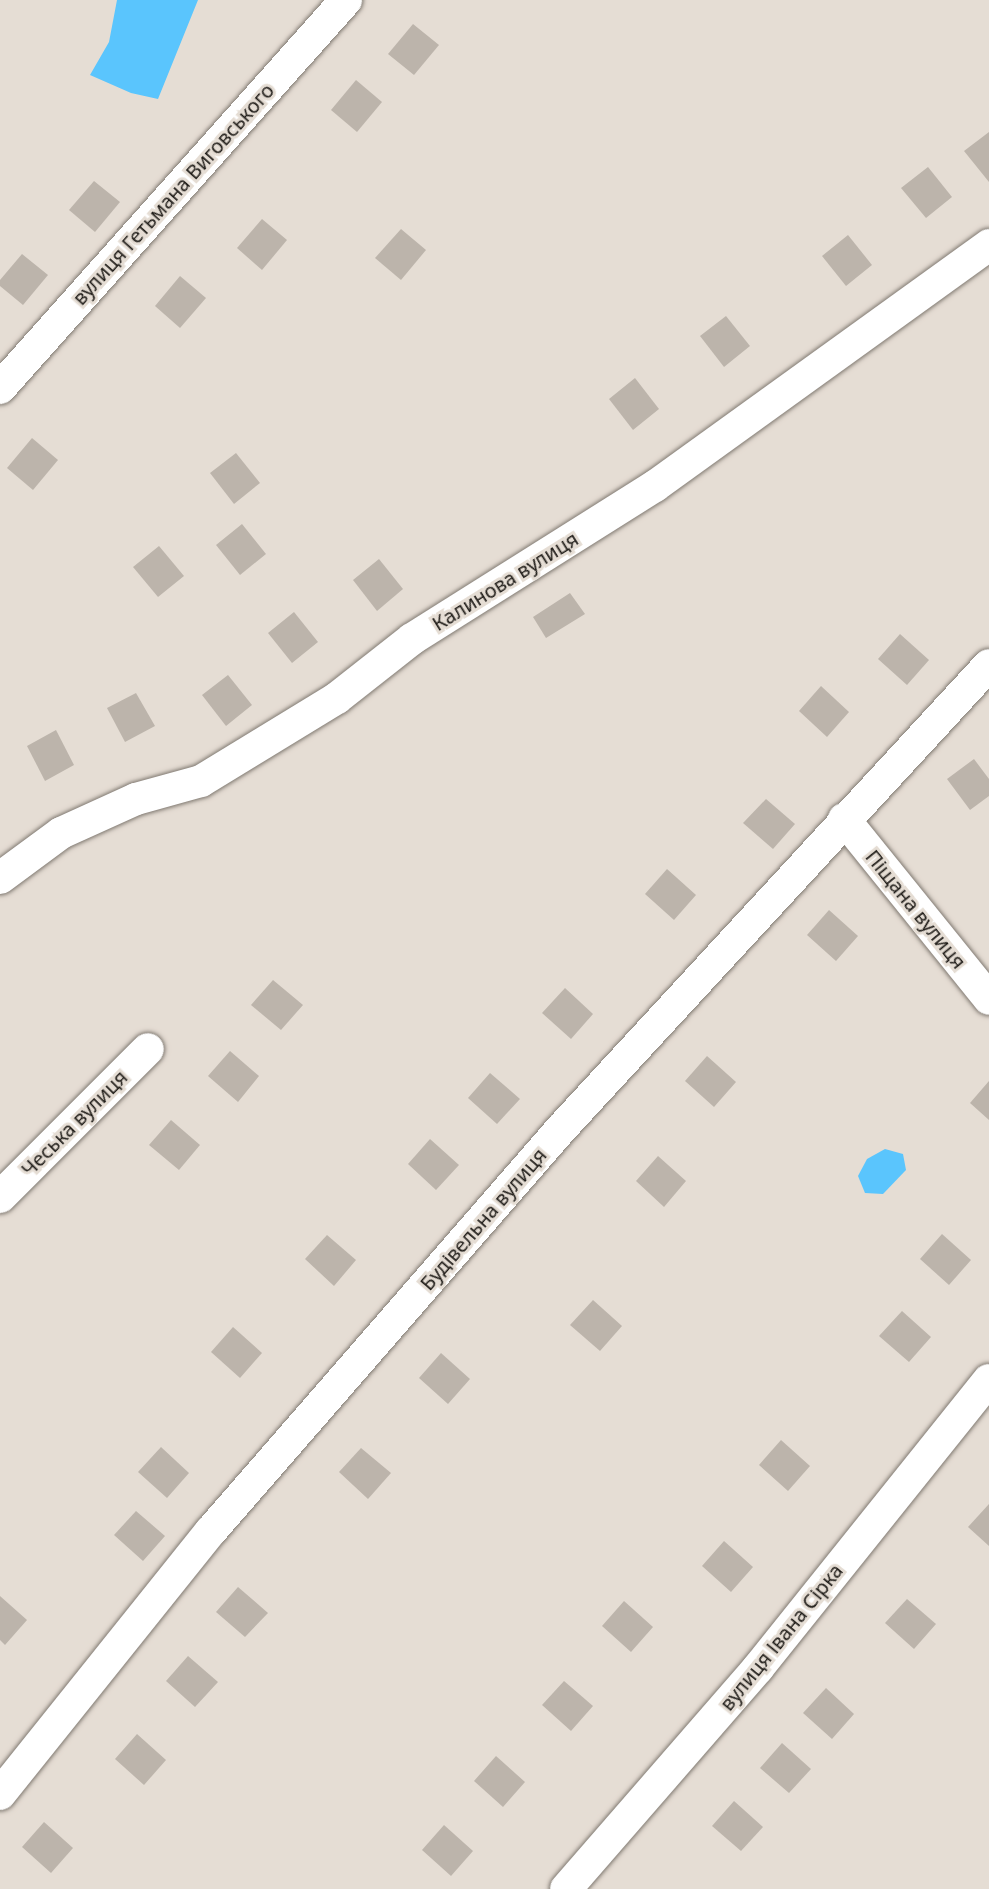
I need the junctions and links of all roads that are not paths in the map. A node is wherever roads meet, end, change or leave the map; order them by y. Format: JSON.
{"nodes":[{"id":1,"x":346,"y":0,"type":"edge"},
{"id":2,"x":989,"y":245,"type":"edge"},
{"id":3,"x":0,"y":388,"type":"edge"},
{"id":4,"x":989,"y":665,"type":"edge"},
{"id":5,"x":844,"y":819,"type":"junction"},
{"id":6,"x":0,"y":878,"type":"edge"},
{"id":7,"x":989,"y":999,"type":"edge"},
{"id":8,"x":148,"y":1049,"type":"dead end"},
{"id":9,"x":0,"y":1197,"type":"edge"},
{"id":10,"x":989,"y":1380,"type":"edge"},
{"id":11,"x":0,"y":1794,"type":"edge"},
{"id":12,"x":566,"y":1889,"type":"edge"}],
"edges":[{"from":1,"to":3,"type":"street","name":"вулиця Гетьмана Виговського"},
{"from":2,"to":6,"type":"street","name":"Калинова вулиця"},
{"from":4,"to":5,"type":"street","name":"Будівельна вулиця"},
{"from":5,"to":7,"type":"street","name":"Піщана вулиця"},
{"from":5,"to":11,"type":"street","name":"Будівельна вулиця"},
{"from":8,"to":9,"type":"street","name":"Чеська вулиця"},
{"from":10,"to":12,"type":"street","name":"вулиця Івана Сірка"}]}
